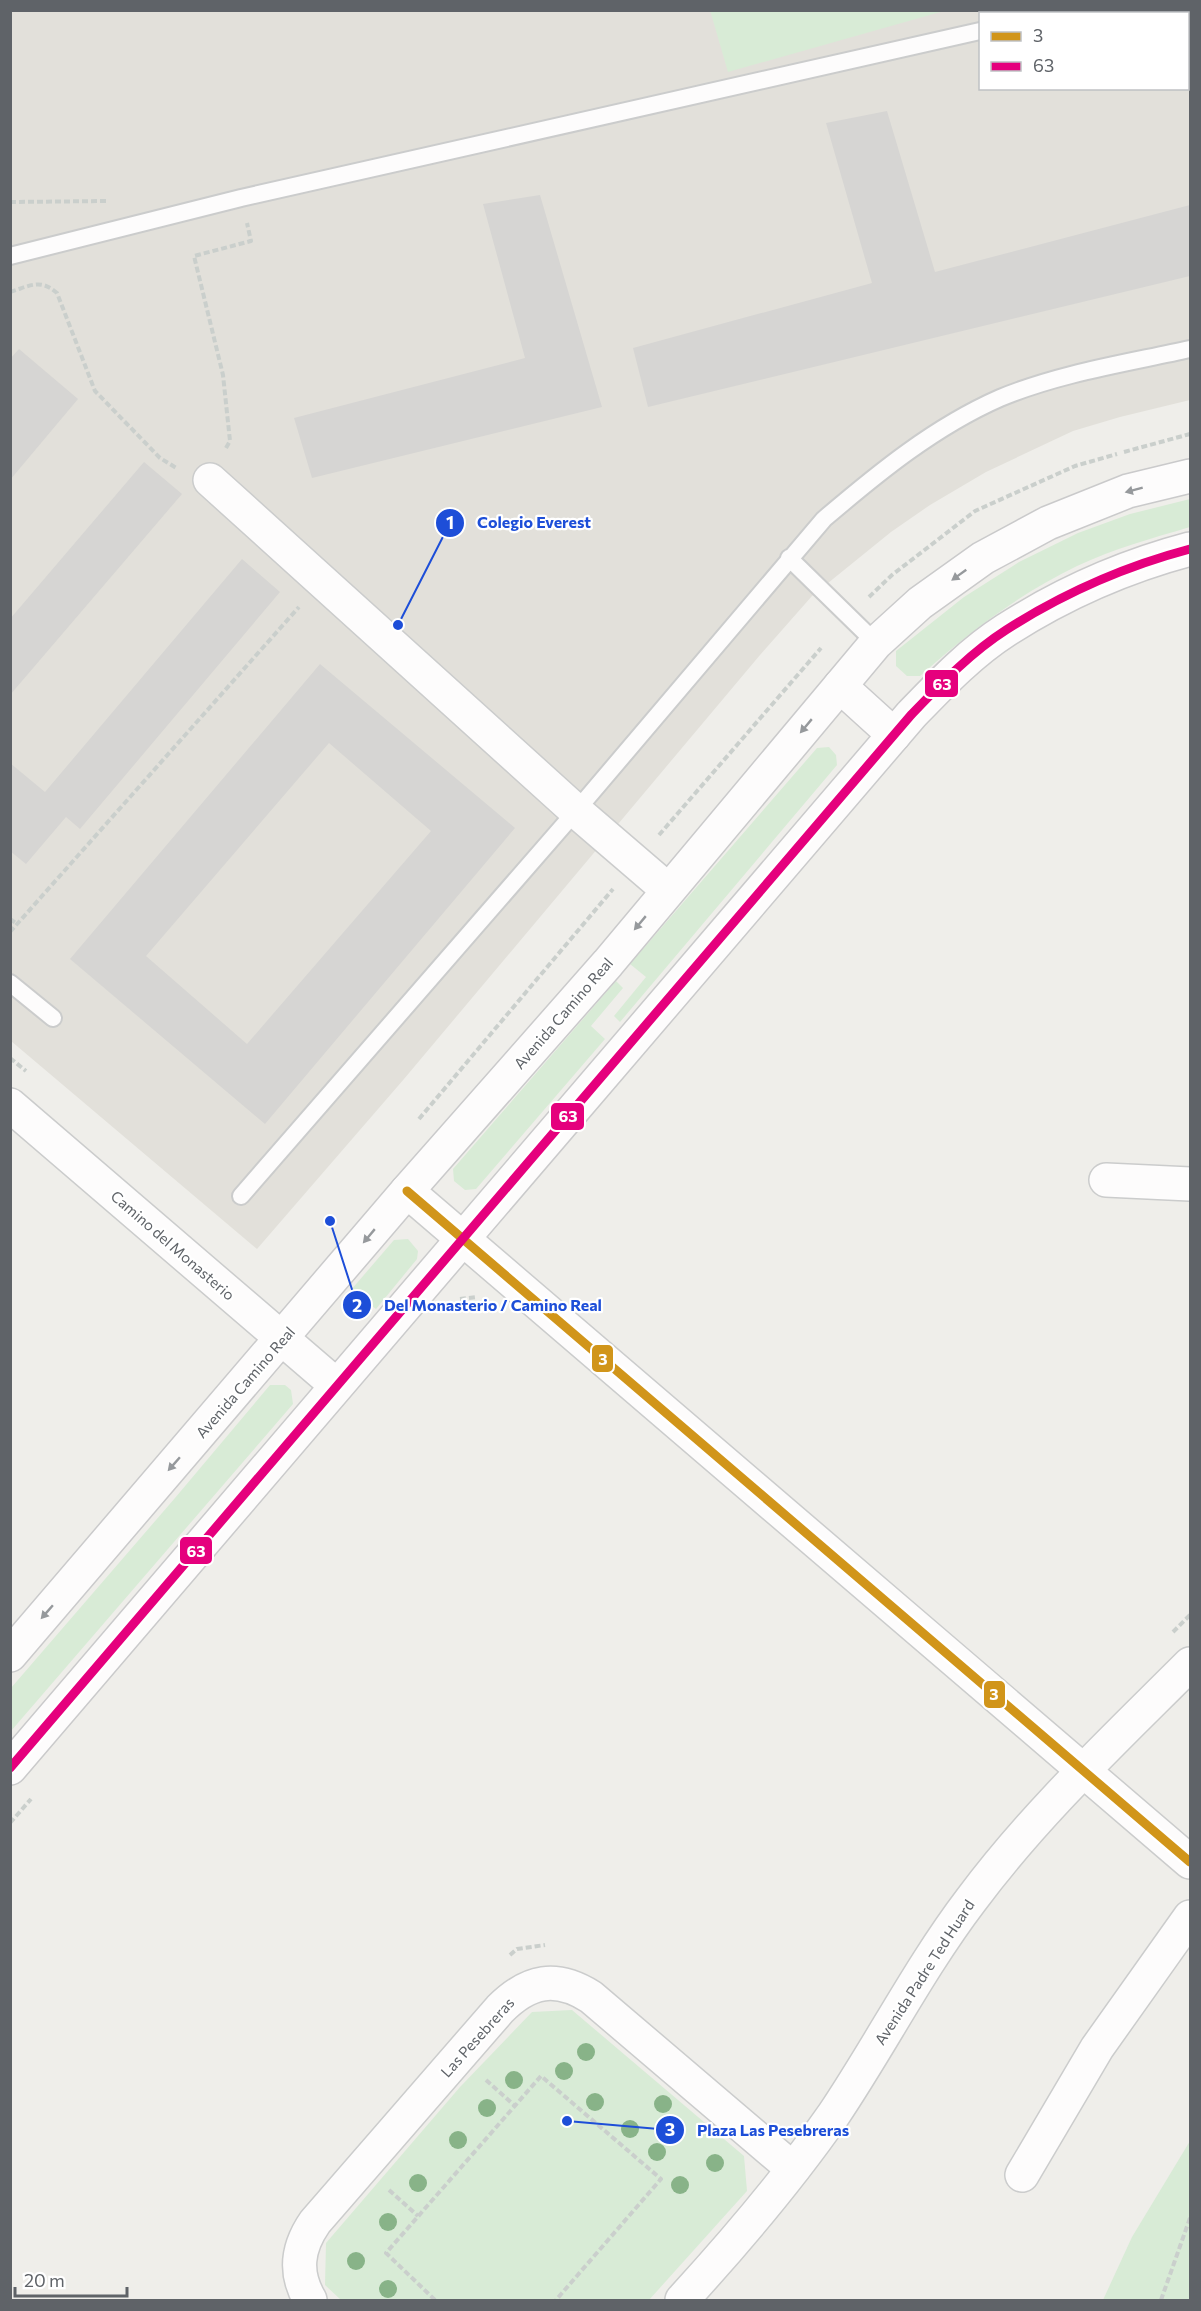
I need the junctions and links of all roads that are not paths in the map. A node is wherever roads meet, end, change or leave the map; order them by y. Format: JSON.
{"nodes":[{"id":1,"x":979,"y":31,"type":"edge"},
{"id":2,"x":10,"y":256,"type":"edge"},
{"id":3,"x":1191,"y":349,"type":"edge"},
{"id":4,"x":1191,"y":476,"type":"edge"},
{"id":5,"x":210,"y":480,"type":"road end"},
{"id":6,"x":1191,"y":549,"type":"edge"},
{"id":7,"x":789,"y":558,"type":"junction"},
{"id":8,"x":876,"y":643,"type":"junction"},
{"id":9,"x":840,"y":686,"type":"junction"},
{"id":10,"x":894,"y":735,"type":"junction"},
{"id":11,"x":576,"y":811,"type":"junction"},
{"id":12,"x":668,"y":890,"type":"junction"},
{"id":13,"x":10,"y":983,"type":"edge"},
{"id":14,"x":52,"y":1018,"type":"dead end"},
{"id":15,"x":10,"y":1105,"type":"edge"},
{"id":16,"x":1106,"y":1180,"type":"dead end"},
{"id":17,"x":1191,"y":1184,"type":"edge"},
{"id":18,"x":407,"y":1191,"type":"junction"},
{"id":19,"x":241,"y":1196,"type":"dead end"},
{"id":20,"x":464,"y":1240,"type":"junction"},
{"id":21,"x":283,"y":1338,"type":"junction"},
{"id":22,"x":336,"y":1385,"type":"junction"},
{"id":23,"x":10,"y":1655,"type":"edge"},
{"id":24,"x":1191,"y":1664,"type":"edge"},
{"id":25,"x":10,"y":1768,"type":"edge"},
{"id":26,"x":1084,"y":1771,"type":"junction"},
{"id":27,"x":1191,"y":1862,"type":"edge"},
{"id":28,"x":1191,"y":1917,"type":"edge"},
{"id":29,"x":793,"y":2169,"type":"junction"},
{"id":30,"x":1022,"y":2175,"type":"dead end"},
{"id":31,"x":310,"y":2301,"type":"edge"},
{"id":32,"x":682,"y":2301,"type":"edge"}],
"edges":[{"from":1,"to":2,"type":"lane"},
{"from":3,"to":7,"type":"lane"},
{"from":4,"to":8,"type":"street","name":"Avenida Camino Real","one_way":true},
{"from":5,"to":11,"type":"street"},
{"from":6,"to":10,"type":"street"},
{"from":7,"to":8,"type":"lane"},
{"from":7,"to":11,"type":"lane"},
{"from":8,"to":9,"type":"street","name":"Avenida Camino Real"},
{"from":9,"to":10,"type":"street"},
{"from":9,"to":12,"type":"street","name":"Avenida Camino Real","one_way":true},
{"from":10,"to":20,"type":"street"},
{"from":11,"to":12,"type":"street"},
{"from":11,"to":19,"type":"lane"},
{"from":12,"to":18,"type":"street","name":"Avenida Camino Real","one_way":true},
{"from":13,"to":14,"type":"lane"},
{"from":15,"to":21,"type":"street","name":"Camino del Monasterio"},
{"from":16,"to":17,"type":"street"},
{"from":18,"to":20,"type":"street"},
{"from":18,"to":21,"type":"street","name":"Avenida Camino Real","one_way":true},
{"from":20,"to":22,"type":"street"},
{"from":20,"to":26,"type":"street"},
{"from":21,"to":22,"type":"street","name":"Camino del Monasterio"},
{"from":21,"to":23,"type":"street","name":"Avenida Camino Real","one_way":true},
{"from":22,"to":25,"type":"street"},
{"from":24,"to":26,"type":"street","name":"Avenida Padre Ted Huard"},
{"from":26,"to":27,"type":"street"},
{"from":26,"to":29,"type":"street","name":"Avenida Padre Ted Huard"},
{"from":28,"to":30,"type":"street"},
{"from":29,"to":31,"type":"street","name":"Las Pesebreras"},
{"from":29,"to":32,"type":"street","name":"Avenida Padre Ted Huard"}]}
